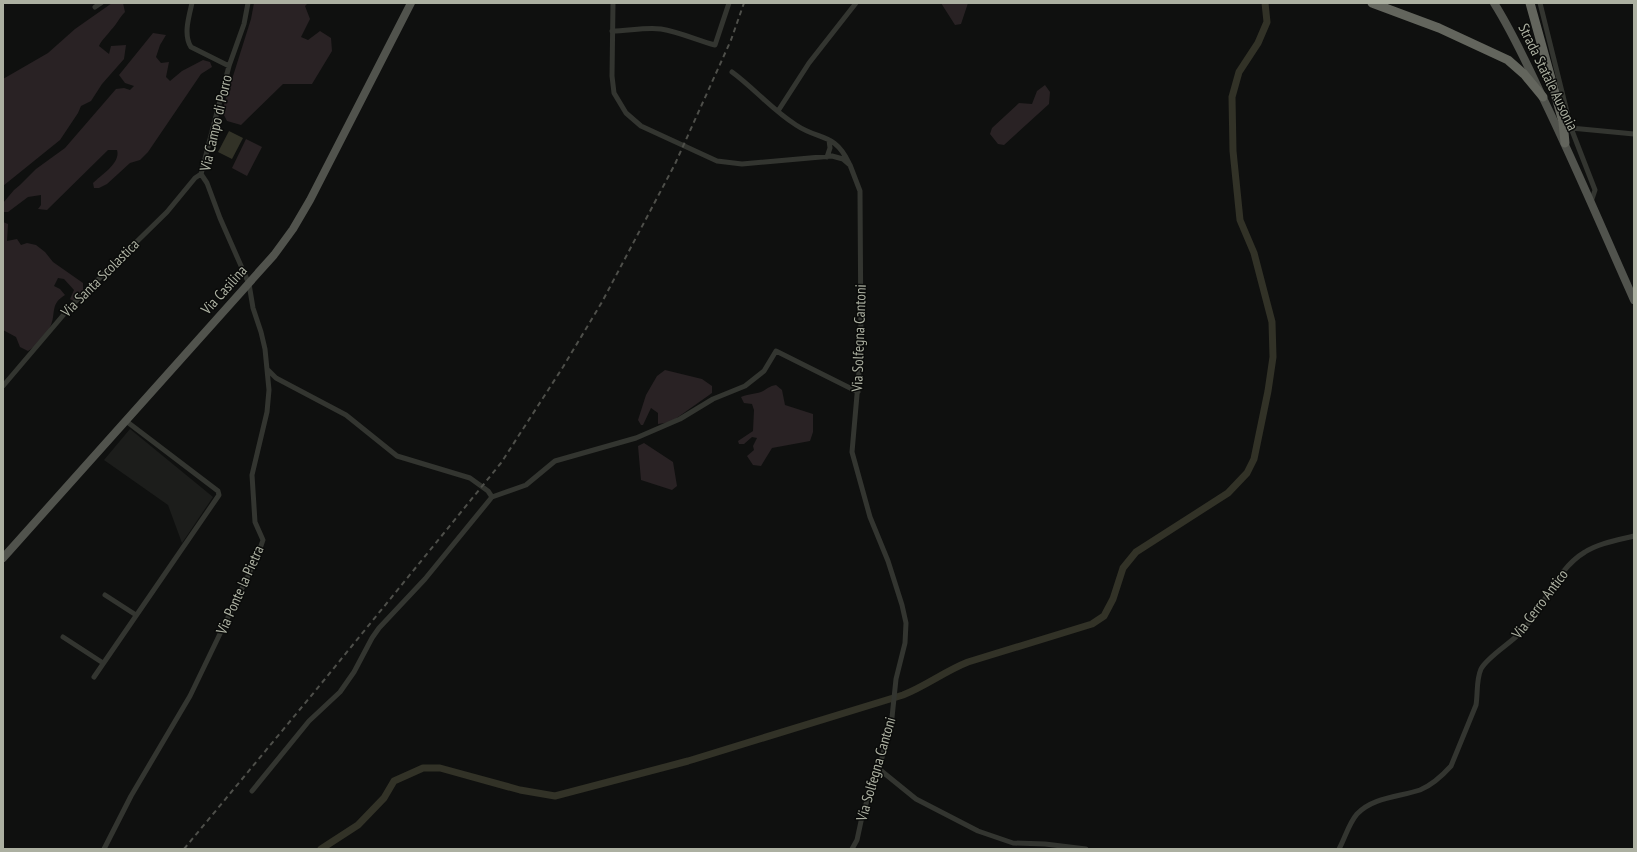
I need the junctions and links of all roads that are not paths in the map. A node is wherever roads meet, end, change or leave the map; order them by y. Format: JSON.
{"nodes":[{"id":1,"x":101,"y":3,"type":"edge"},
{"id":2,"x":192,"y":3,"type":"edge"},
{"id":3,"x":248,"y":3,"type":"edge"},
{"id":4,"x":411,"y":3,"type":"edge"},
{"id":5,"x":613,"y":3,"type":"edge"},
{"id":6,"x":729,"y":3,"type":"edge"},
{"id":7,"x":856,"y":3,"type":"edge"},
{"id":8,"x":1372,"y":3,"type":"edge"},
{"id":9,"x":1494,"y":3,"type":"edge"},
{"id":10,"x":1530,"y":3,"type":"edge"},
{"id":11,"x":1540,"y":3,"type":"edge"},
{"id":12,"x":95,"y":7,"type":"dead end"},
{"id":13,"x":612,"y":31,"type":"junction"},
{"id":14,"x":229,"y":66,"type":"junction"},
{"id":15,"x":732,"y":72,"type":"dead end"},
{"id":16,"x":1543,"y":97,"type":"junction"},
{"id":17,"x":778,"y":111,"type":"junction"},
{"id":18,"x":1571,"y":128,"type":"junction"},
{"id":19,"x":1634,"y":134,"type":"edge"},
{"id":20,"x":830,"y":140,"type":"junction"},
{"id":21,"x":1565,"y":143,"type":"junction"},
{"id":22,"x":827,"y":157,"type":"junction"},
{"id":23,"x":850,"y":166,"type":"junction"},
{"id":24,"x":202,"y":174,"type":"junction"},
{"id":25,"x":1591,"y":203,"type":"junction"},
{"id":26,"x":249,"y":284,"type":"junction"},
{"id":27,"x":1634,"y":300,"type":"edge"},
{"id":28,"x":268,"y":370,"type":"junction"},
{"id":29,"x":3,"y":386,"type":"edge"},
{"id":30,"x":858,"y":392,"type":"junction"},
{"id":31,"x":126,"y":421,"type":"junction"},
{"id":32,"x":492,"y":497,"type":"junction"},
{"id":33,"x":1634,"y":536,"type":"edge"},
{"id":34,"x":3,"y":558,"type":"edge"},
{"id":35,"x":104,"y":595,"type":"dead end"},
{"id":36,"x":136,"y":615,"type":"junction"},
{"id":37,"x":63,"y":636,"type":"dead end"},
{"id":38,"x":103,"y":663,"type":"junction"},
{"id":39,"x":94,"y":677,"type":"dead end"},
{"id":40,"x":879,"y":769,"type":"junction"},
{"id":41,"x":252,"y":791,"type":"dead end"},
{"id":42,"x":104,"y":849,"type":"edge"},
{"id":43,"x":852,"y":849,"type":"edge"},
{"id":44,"x":1086,"y":849,"type":"edge"},
{"id":45,"x":1338,"y":849,"type":"edge"}],
"edges":[{"from":1,"to":12,"type":"street"},
{"from":2,"to":14,"type":"street"},
{"from":3,"to":14,"type":"street","name":"Via Campo di Porro"},
{"from":4,"to":26,"type":"main road","name":"Via Casilina"},
{"from":5,"to":13,"type":"street"},
{"from":6,"to":13,"type":"street"},
{"from":7,"to":17,"type":"street"},
{"from":8,"to":16,"type":"highway"},
{"from":9,"to":16,"type":"main road","name":"Strada Statale Ausonia"},
{"from":10,"to":21,"type":"highway"},
{"from":11,"to":18,"type":"street"},
{"from":13,"to":22,"type":"street"},
{"from":14,"to":24,"type":"street","name":"Via Campo di Porro"},
{"from":15,"to":17,"type":"street"},
{"from":16,"to":21,"type":"main road","name":"Strada Statale Ausonia"},
{"from":17,"to":20,"type":"street"},
{"from":18,"to":19,"type":"street"},
{"from":18,"to":25,"type":"street"},
{"from":20,"to":22,"type":"street"},
{"from":20,"to":23,"type":"street","name":"Via Solfegna Cantoni"},
{"from":21,"to":25,"type":"main road","name":"Strada Statale Ausonia"},
{"from":22,"to":23,"type":"street"},
{"from":23,"to":30,"type":"street","name":"Via Solfegna Cantoni"},
{"from":24,"to":26,"type":"street","name":"Via Campo di Porro"},
{"from":24,"to":29,"type":"street","name":"Via Santa Scolastica"},
{"from":25,"to":27,"type":"main road","name":"Strada Statale Ausonia"},
{"from":26,"to":28,"type":"street","name":"Via Ponte la Pietra"},
{"from":26,"to":31,"type":"main road","name":"Via Casilina"},
{"from":28,"to":32,"type":"street"},
{"from":28,"to":42,"type":"street","name":"Via Ponte la Pietra"},
{"from":30,"to":32,"type":"street"},
{"from":30,"to":40,"type":"street","name":"Via Solfegna Cantoni"},
{"from":31,"to":34,"type":"main road","name":"Via Casilina"},
{"from":31,"to":36,"type":"street"},
{"from":32,"to":41,"type":"street"},
{"from":33,"to":45,"type":"street","name":"Via Cerro Antico"},
{"from":35,"to":36,"type":"street"},
{"from":36,"to":38,"type":"street"},
{"from":37,"to":38,"type":"street"},
{"from":38,"to":39,"type":"street"},
{"from":40,"to":43,"type":"street","name":"Via Solfegna Cantoni"},
{"from":40,"to":44,"type":"street"}]}
